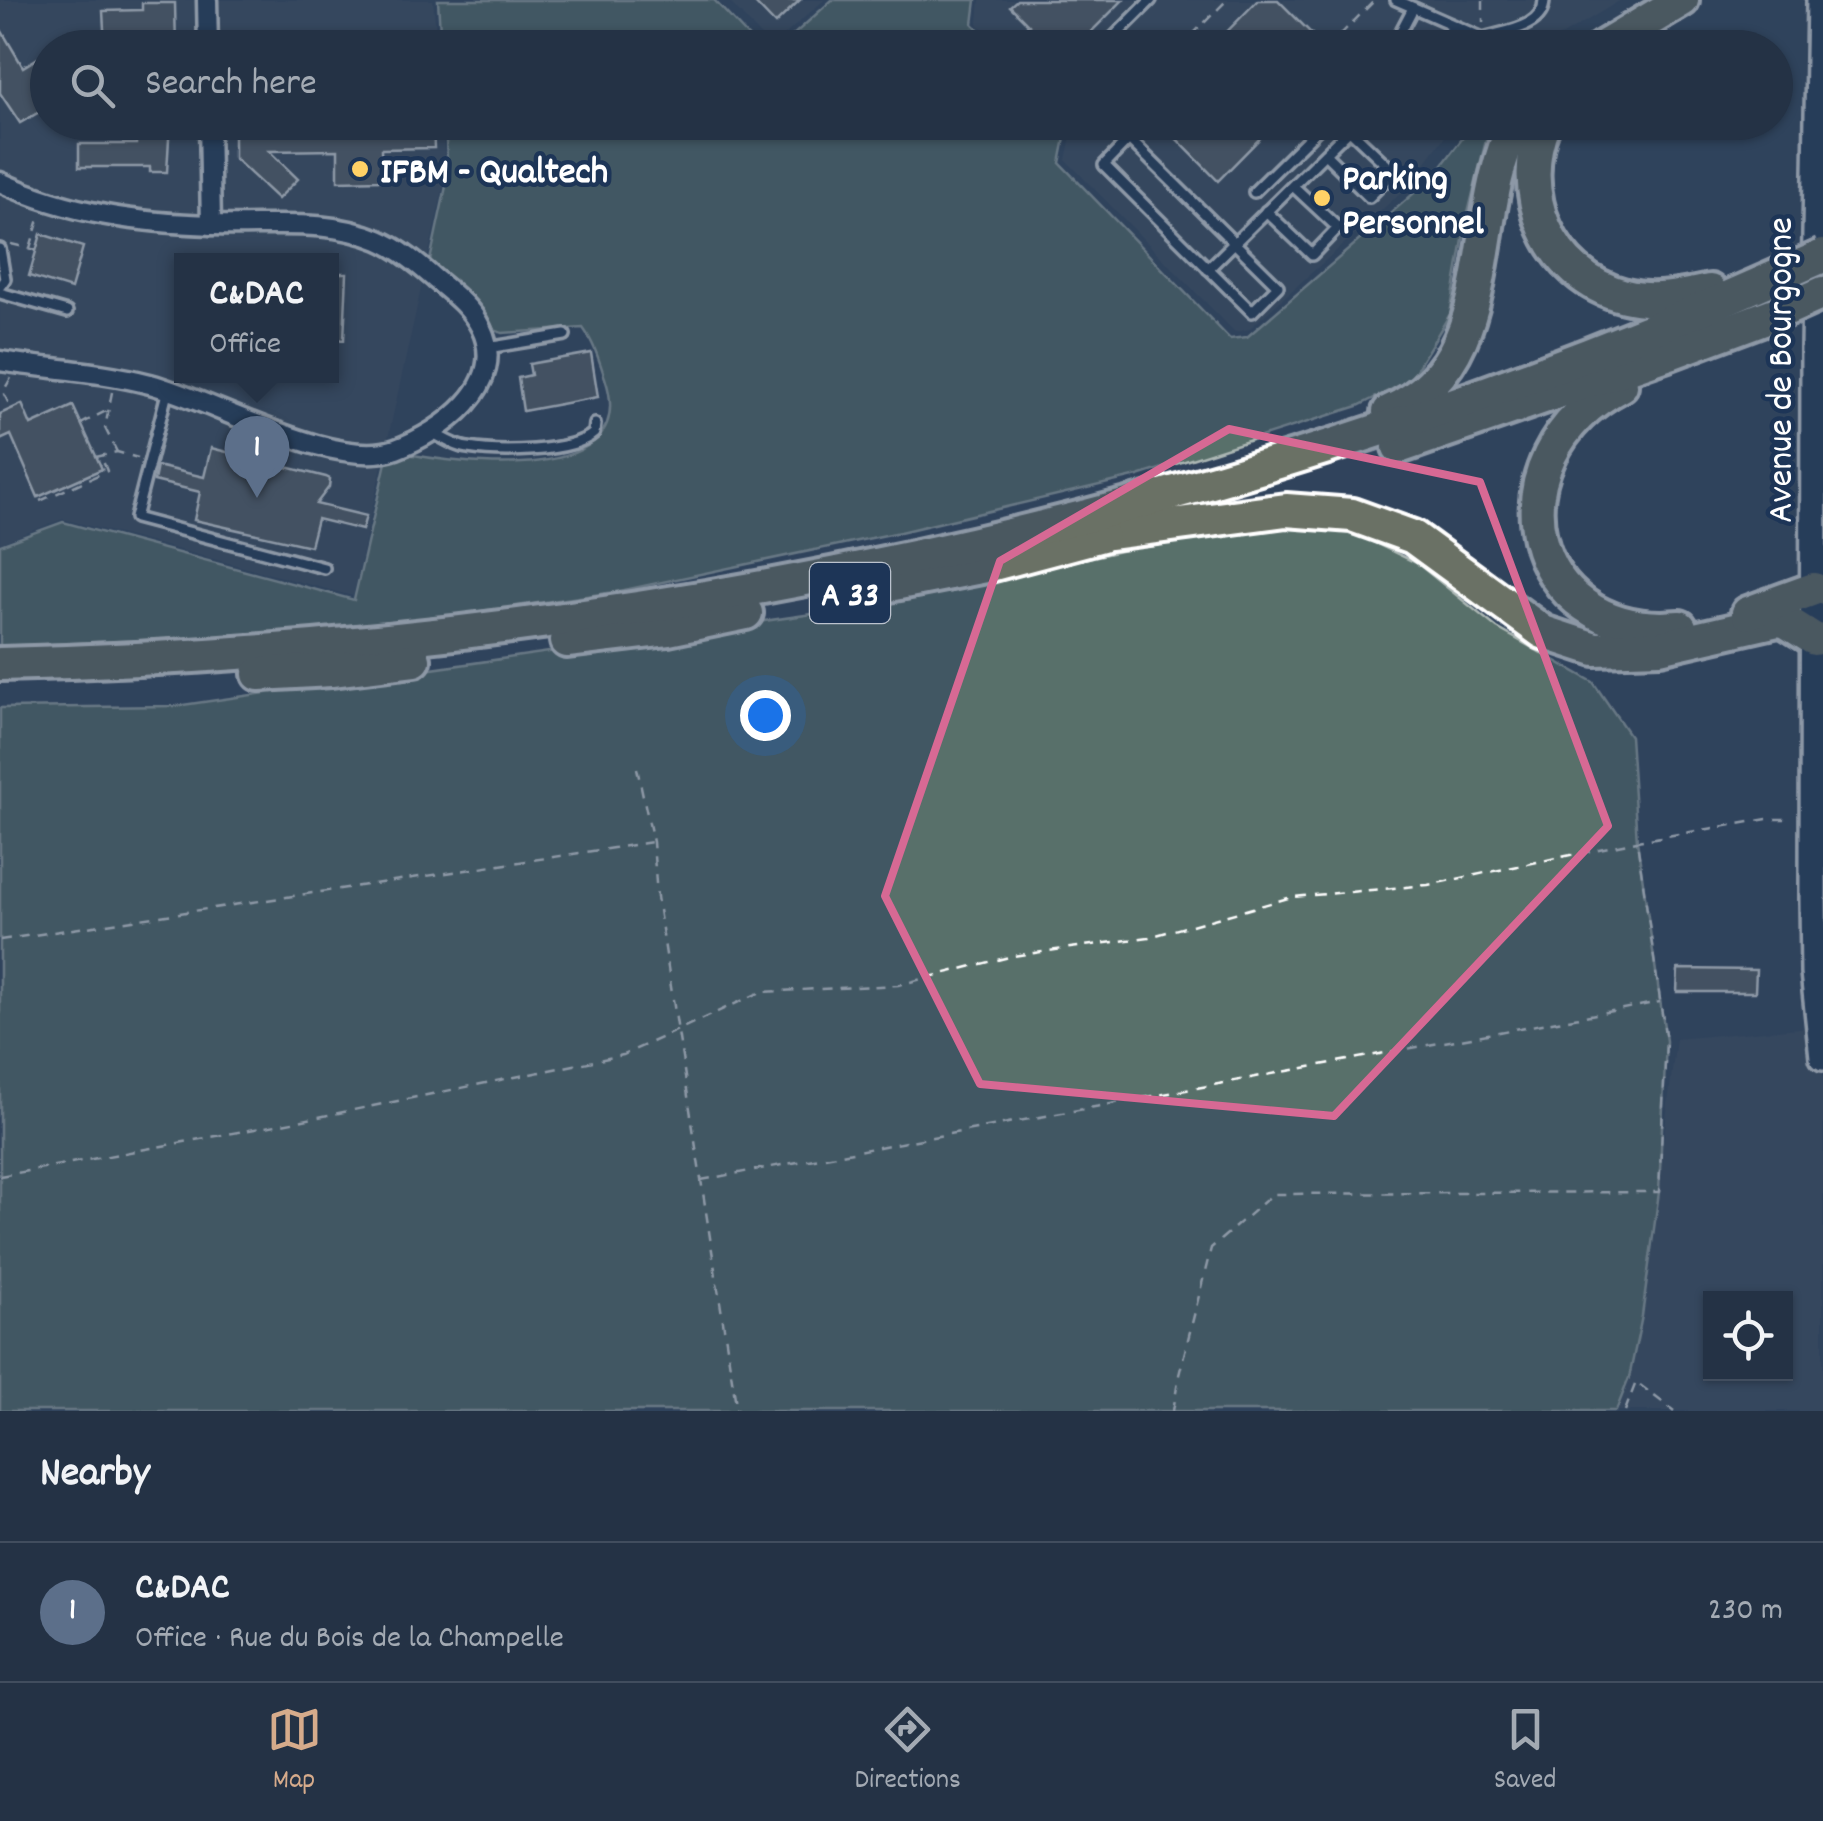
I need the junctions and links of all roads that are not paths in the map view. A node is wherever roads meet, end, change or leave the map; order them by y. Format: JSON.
{"nodes":[{"id":1,"x":207,"y":0,"type":"edge"},
{"id":2,"x":1150,"y":0,"type":"edge"},
{"id":3,"x":1396,"y":0,"type":"edge"},
{"id":4,"x":1544,"y":0,"type":"edge"},
{"id":5,"x":1682,"y":0,"type":"edge"},
{"id":6,"x":1704,"y":0,"type":"edge"},
{"id":7,"x":1820,"y":0,"type":"edge"},
{"id":8,"x":1413,"y":8,"type":"junction"},
{"id":9,"x":1453,"y":28,"type":"joint"},
{"id":10,"x":208,"y":30,"type":"edge"},
{"id":11,"x":1121,"y":30,"type":"edge"},
{"id":12,"x":1401,"y":30,"type":"edge"},
{"id":13,"x":1459,"y":30,"type":"edge"},
{"id":14,"x":1508,"y":30,"type":"edge"},
{"id":15,"x":1632,"y":30,"type":"edge"},
{"id":16,"x":1654,"y":30,"type":"edge"},
{"id":17,"x":209,"y":140,"type":"edge"},
{"id":18,"x":1129,"y":140,"type":"edge"},
{"id":19,"x":1131,"y":140,"type":"edge"},
{"id":20,"x":1307,"y":140,"type":"edge"},
{"id":21,"x":1339,"y":140,"type":"edge"},
{"id":22,"x":1365,"y":140,"type":"edge"},
{"id":23,"x":1509,"y":140,"type":"edge"},
{"id":24,"x":1538,"y":140,"type":"edge"},
{"id":25,"x":1325,"y":154,"type":"junction"},
{"id":26,"x":0,"y":182,"type":"edge"},
{"id":27,"x":1292,"y":186,"type":"junction"},
{"id":28,"x":1254,"y":192,"type":"dead end"},
{"id":29,"x":1266,"y":211,"type":"junction"},
{"id":30,"x":211,"y":225,"type":"junction"},
{"id":31,"x":1234,"y":243,"type":"junction"},
{"id":32,"x":0,"y":249,"type":"edge"},
{"id":33,"x":1823,"y":256,"type":"edge"},
{"id":34,"x":1208,"y":269,"type":"junction"},
{"id":35,"x":1782,"y":274,"type":"junction"},
{"id":36,"x":0,"y":289,"type":"edge"},
{"id":37,"x":1823,"y":293,"type":"edge"},
{"id":38,"x":67,"y":312,"type":"dead end"},
{"id":39,"x":564,"y":335,"type":"dead end"},
{"id":40,"x":487,"y":348,"type":"junction"},
{"id":41,"x":1670,"y":353,"type":"junction"},
{"id":42,"x":9,"y":362,"type":"edge"},
{"id":43,"x":168,"y":389,"type":"junction"},
{"id":44,"x":595,"y":424,"type":"dead end"},
{"id":45,"x":431,"y":432,"type":"junction"},
{"id":46,"x":1230,"y":478,"type":"junction"},
{"id":47,"x":1111,"y":533,"type":"junction"},
{"id":48,"x":324,"y":568,"type":"dead end"},
{"id":49,"x":1814,"y":590,"type":"junction"},
{"id":50,"x":1814,"y":639,"type":"junction"},
{"id":51,"x":0,"y":664,"type":"edge"},
{"id":52,"x":0,"y":686,"type":"edge"},
{"id":53,"x":1823,"y":1057,"type":"edge"}],
"edges":[{"from":1,"to":10,"type":"street"},
{"from":2,"to":11,"type":"lane"},
{"from":3,"to":8,"type":"lane"},
{"from":4,"to":14,"type":"lane"},
{"from":5,"to":15,"type":"highway"},
{"from":6,"to":16,"type":"highway"},
{"from":7,"to":49,"type":"main road","name":"Avenue de Bourgogne"},
{"from":8,"to":9,"type":"lane"},
{"from":8,"to":12,"type":"lane"},
{"from":9,"to":13,"type":"lane"},
{"from":17,"to":30,"type":"street"},
{"from":18,"to":34,"type":"lane"},
{"from":19,"to":31,"type":"lane"},
{"from":20,"to":28,"type":"lane"},
{"from":21,"to":25,"type":"lane"},
{"from":22,"to":25,"type":"lane"},
{"from":23,"to":46,"type":"highway"},
{"from":24,"to":35,"type":"highway"},
{"from":25,"to":27,"type":"lane"},
{"from":26,"to":30,"type":"street"},
{"from":27,"to":29,"type":"lane"},
{"from":27,"to":29,"type":"lane"},
{"from":29,"to":31,"type":"lane"},
{"from":30,"to":40,"type":"street"},
{"from":31,"to":34,"type":"lane"},
{"from":31,"to":34,"type":"lane"},
{"from":32,"to":36,"type":"lane"},
{"from":33,"to":35,"type":"highway","number":"A 33","bridge":true},
{"from":35,"to":46,"type":"highway","number":"A 33"},
{"from":36,"to":38,"type":"lane"},
{"from":37,"to":41,"type":"highway","number":"A 33","bridge":true},
{"from":39,"to":40,"type":"lane"},
{"from":40,"to":45,"type":"street"},
{"from":41,"to":47,"type":"highway","number":"A 33"},
{"from":41,"to":49,"type":"highway"},
{"from":42,"to":43,"type":"street"},
{"from":43,"to":45,"type":"street"},
{"from":43,"to":48,"type":"lane"},
{"from":44,"to":45,"type":"lane"},
{"from":46,"to":51,"type":"highway","number":"A 33"},
{"from":47,"to":50,"type":"highway"},
{"from":47,"to":52,"type":"highway","number":"A 33"},
{"from":49,"to":50,"type":"main road","name":"Avenue de Bourgogne"},
{"from":50,"to":53,"type":"main road","name":"Avenue de Bourgogne"}]}
